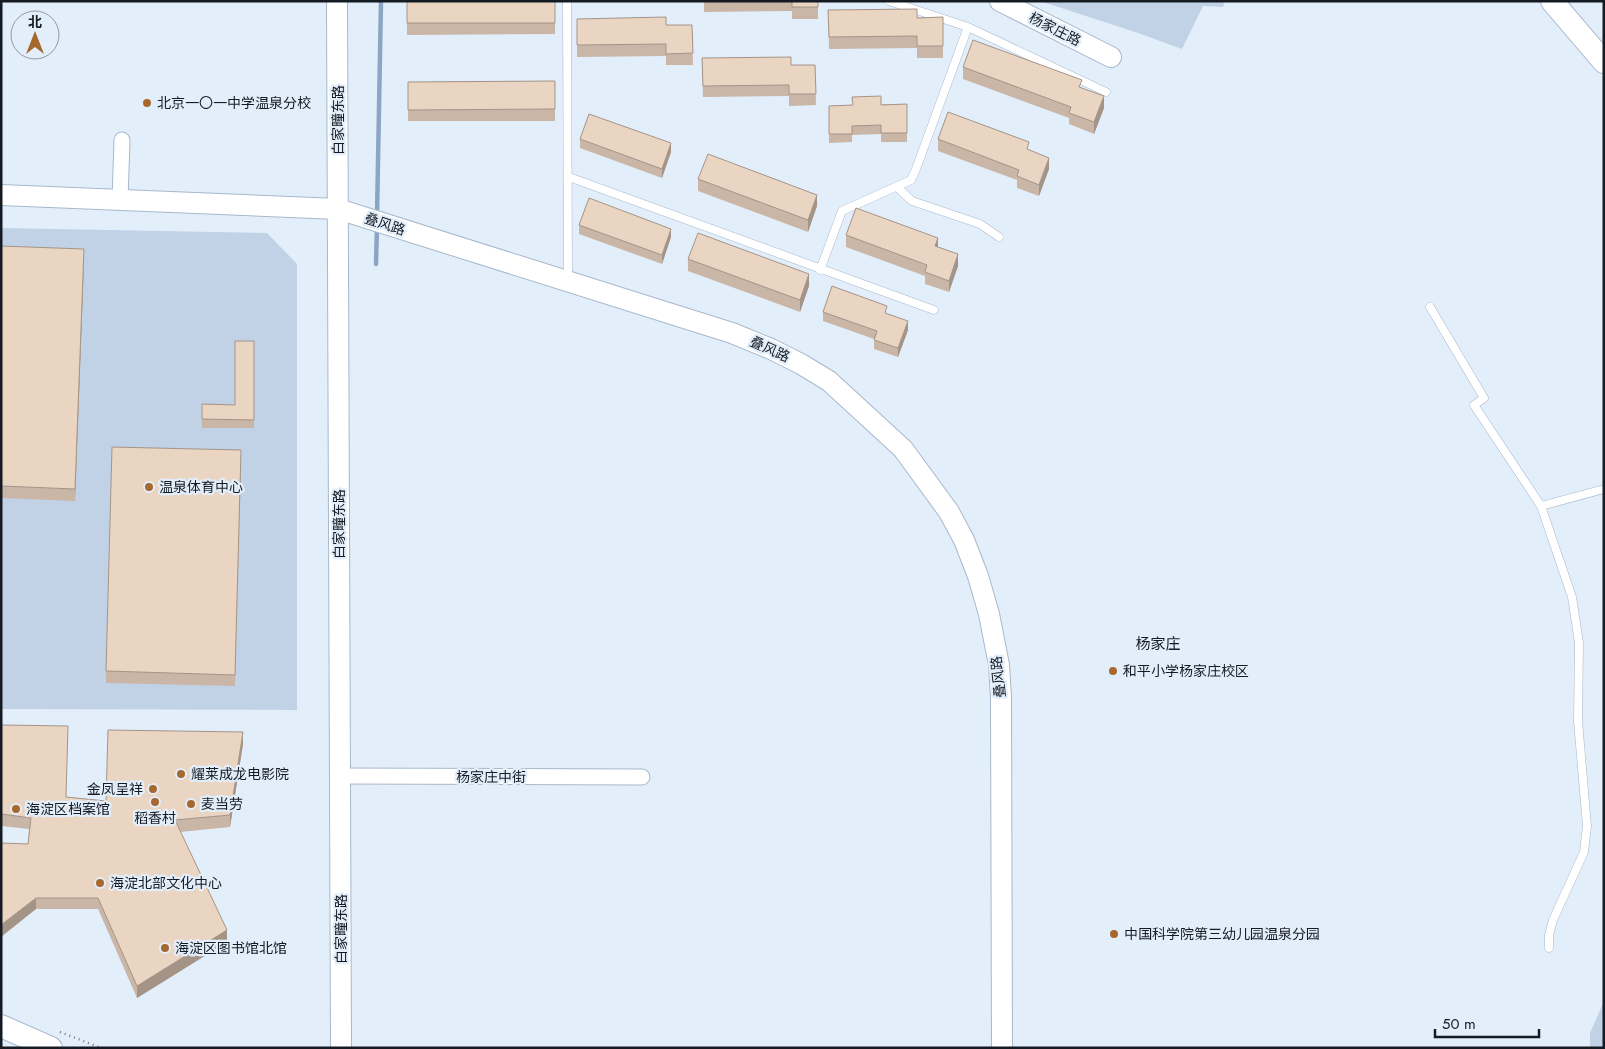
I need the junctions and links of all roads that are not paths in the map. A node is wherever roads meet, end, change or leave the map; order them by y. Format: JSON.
{"nodes":[{"id":1,"x":337,"y":1,"type":"edge"},
{"id":2,"x":567,"y":1,"type":"edge"},
{"id":3,"x":889,"y":1,"type":"edge"},
{"id":4,"x":1000,"y":1,"type":"edge"},
{"id":5,"x":1552,"y":1,"type":"edge"},
{"id":6,"x":968,"y":27,"type":"junction"},
{"id":7,"x":1111,"y":57,"type":"dead end"},
{"id":8,"x":1604,"y":62,"type":"edge"},
{"id":9,"x":1106,"y":92,"type":"dead end"},
{"id":10,"x":122,"y":140,"type":"dead end"},
{"id":11,"x":569,"y":177,"type":"junction"},
{"id":12,"x":897,"y":186,"type":"junction"},
{"id":13,"x":1,"y":196,"type":"edge"},
{"id":14,"x":120,"y":200,"type":"junction"},
{"id":15,"x":338,"y":209,"type":"junction"},
{"id":16,"x":999,"y":237,"type":"dead end"},
{"id":17,"x":820,"y":270,"type":"junction"},
{"id":18,"x":568,"y":282,"type":"junction"},
{"id":19,"x":1430,"y":307,"type":"dead end"},
{"id":20,"x":934,"y":310,"type":"dead end"},
{"id":21,"x":1604,"y":489,"type":"edge"},
{"id":22,"x":1540,"y":506,"type":"junction"},
{"id":23,"x":340,"y":776,"type":"junction"},
{"id":24,"x":642,"y":778,"type":"dead end"},
{"id":25,"x":1549,"y":948,"type":"dead end"},
{"id":26,"x":1,"y":1026,"type":"edge"},
{"id":27,"x":51,"y":1048,"type":"edge"},
{"id":28,"x":341,"y":1048,"type":"edge"},
{"id":29,"x":1002,"y":1048,"type":"edge"}],
"edges":[{"from":1,"to":15,"type":"street","name":"白家疃东路"},
{"from":2,"to":11,"type":"lane"},
{"from":3,"to":6,"type":"lane"},
{"from":4,"to":7,"type":"street","name":"杨家庄路"},
{"from":5,"to":8,"type":"main road"},
{"from":6,"to":9,"type":"lane"},
{"from":6,"to":12,"type":"lane"},
{"from":10,"to":14,"type":"street"},
{"from":11,"to":17,"type":"lane"},
{"from":11,"to":18,"type":"lane"},
{"from":12,"to":16,"type":"lane"},
{"from":12,"to":17,"type":"lane"},
{"from":13,"to":14,"type":"street","name":"叠风路"},
{"from":14,"to":15,"type":"street","name":"叠风路"},
{"from":15,"to":18,"type":"street","name":"叠风路"},
{"from":15,"to":23,"type":"street","name":"白家疃东路"},
{"from":17,"to":20,"type":"lane"},
{"from":18,"to":29,"type":"street","name":"叠风路"},
{"from":19,"to":22,"type":"lane"},
{"from":21,"to":22,"type":"lane"},
{"from":22,"to":25,"type":"lane"},
{"from":23,"to":24,"type":"street","name":"杨家庄中街"},
{"from":23,"to":28,"type":"street","name":"白家疃东路"},
{"from":26,"to":27,"type":"main road"}]}
